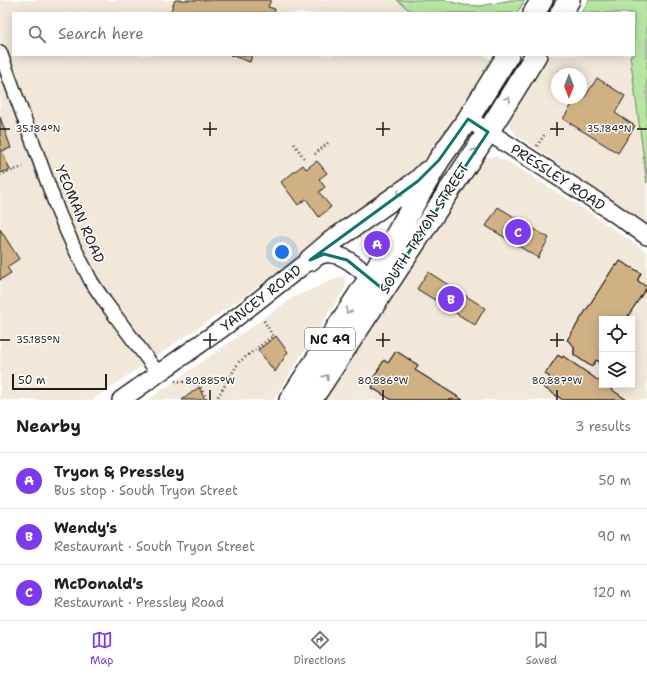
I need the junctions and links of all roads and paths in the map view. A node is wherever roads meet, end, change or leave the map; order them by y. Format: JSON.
{"nodes":[{"id":1,"x":542,"y":0,"type":"edge"},
{"id":2,"x":569,"y":0,"type":"edge"},
{"id":3,"x":535,"y":12,"type":"edge"},
{"id":4,"x":562,"y":12,"type":"edge"},
{"id":5,"x":0,"y":52,"type":"edge"},
{"id":6,"x":507,"y":56,"type":"edge"},
{"id":7,"x":535,"y":56,"type":"edge"},
{"id":8,"x":468,"y":119,"type":"junction"},
{"id":9,"x":488,"y":132,"type":"junction"},
{"id":10,"x":545,"y":134,"type":"dead end"},
{"id":11,"x":328,"y":143,"type":"dead end"},
{"id":12,"x":294,"y":144,"type":"dead end"},
{"id":13,"x":536,"y":148,"type":"dead end"},
{"id":14,"x":315,"y":154,"type":"dead end"},
{"id":15,"x":304,"y":158,"type":"dead end"},
{"id":16,"x":439,"y":160,"type":"junction"},
{"id":17,"x":23,"y":167,"type":"dead end"},
{"id":18,"x":0,"y":175,"type":"edge"},
{"id":19,"x":647,"y":236,"type":"edge"},
{"id":20,"x":310,"y":260,"type":"junction"},
{"id":21,"x":376,"y":284,"type":"junction"},
{"id":22,"x":262,"y":319,"type":"dead end"},
{"id":23,"x":158,"y":373,"type":"junction"},
{"id":24,"x":175,"y":381,"type":"dead end"},
{"id":25,"x":121,"y":400,"type":"edge"},
{"id":26,"x":207,"y":400,"type":"edge"},
{"id":27,"x":216,"y":400,"type":"edge"},
{"id":28,"x":290,"y":400,"type":"edge"},
{"id":29,"x":311,"y":400,"type":"edge"}],
"edges":[{"from":1,"to":3,"type":"main road"},
{"from":2,"to":4,"type":"main road"},
{"from":5,"to":23,"type":"street","name":"YEOMAN ROAD"},
{"from":6,"to":8,"type":"main road","name":"SOUTH TRYON STREET","number":"NC 49"},
{"from":9,"to":7,"type":"main road","name":"SOUTH TRYON STREET","number":"NC 49","one_way":true},
{"from":8,"to":9,"type":"street","name":"PRESSLEY ROAD"},
{"from":8,"to":16,"type":"main road","name":"SOUTH TRYON STREET","number":"NC 49"},
{"from":9,"to":19,"type":"street","name":"PRESSLEY ROAD"},
{"from":21,"to":9,"type":"main road","name":"SOUTH TRYON STREET","number":"NC 49","one_way":true},
{"from":10,"to":13,"type":"path"},
{"from":11,"to":14,"type":"path"},
{"from":12,"to":15,"type":"path"},
{"from":16,"to":20,"type":"main road","one_way":true},
{"from":16,"to":21,"type":"main road","name":"SOUTH TRYON STREET","number":"NC 49"},
{"from":17,"to":18,"type":"path"},
{"from":20,"to":21,"type":"street","name":"YANCEY ROAD"},
{"from":20,"to":23,"type":"street","name":"YANCEY ROAD"},
{"from":21,"to":28,"type":"main road","name":"SOUTH TRYON STREET","number":"NC 49","one_way":true},
{"from":29,"to":21,"type":"main road","name":"SOUTH TRYON STREET","number":"NC 49","one_way":true},
{"from":22,"to":27,"type":"path"},
{"from":23,"to":25,"type":"street","name":"YANCEY ROAD"},
{"from":24,"to":26,"type":"path"}]}
